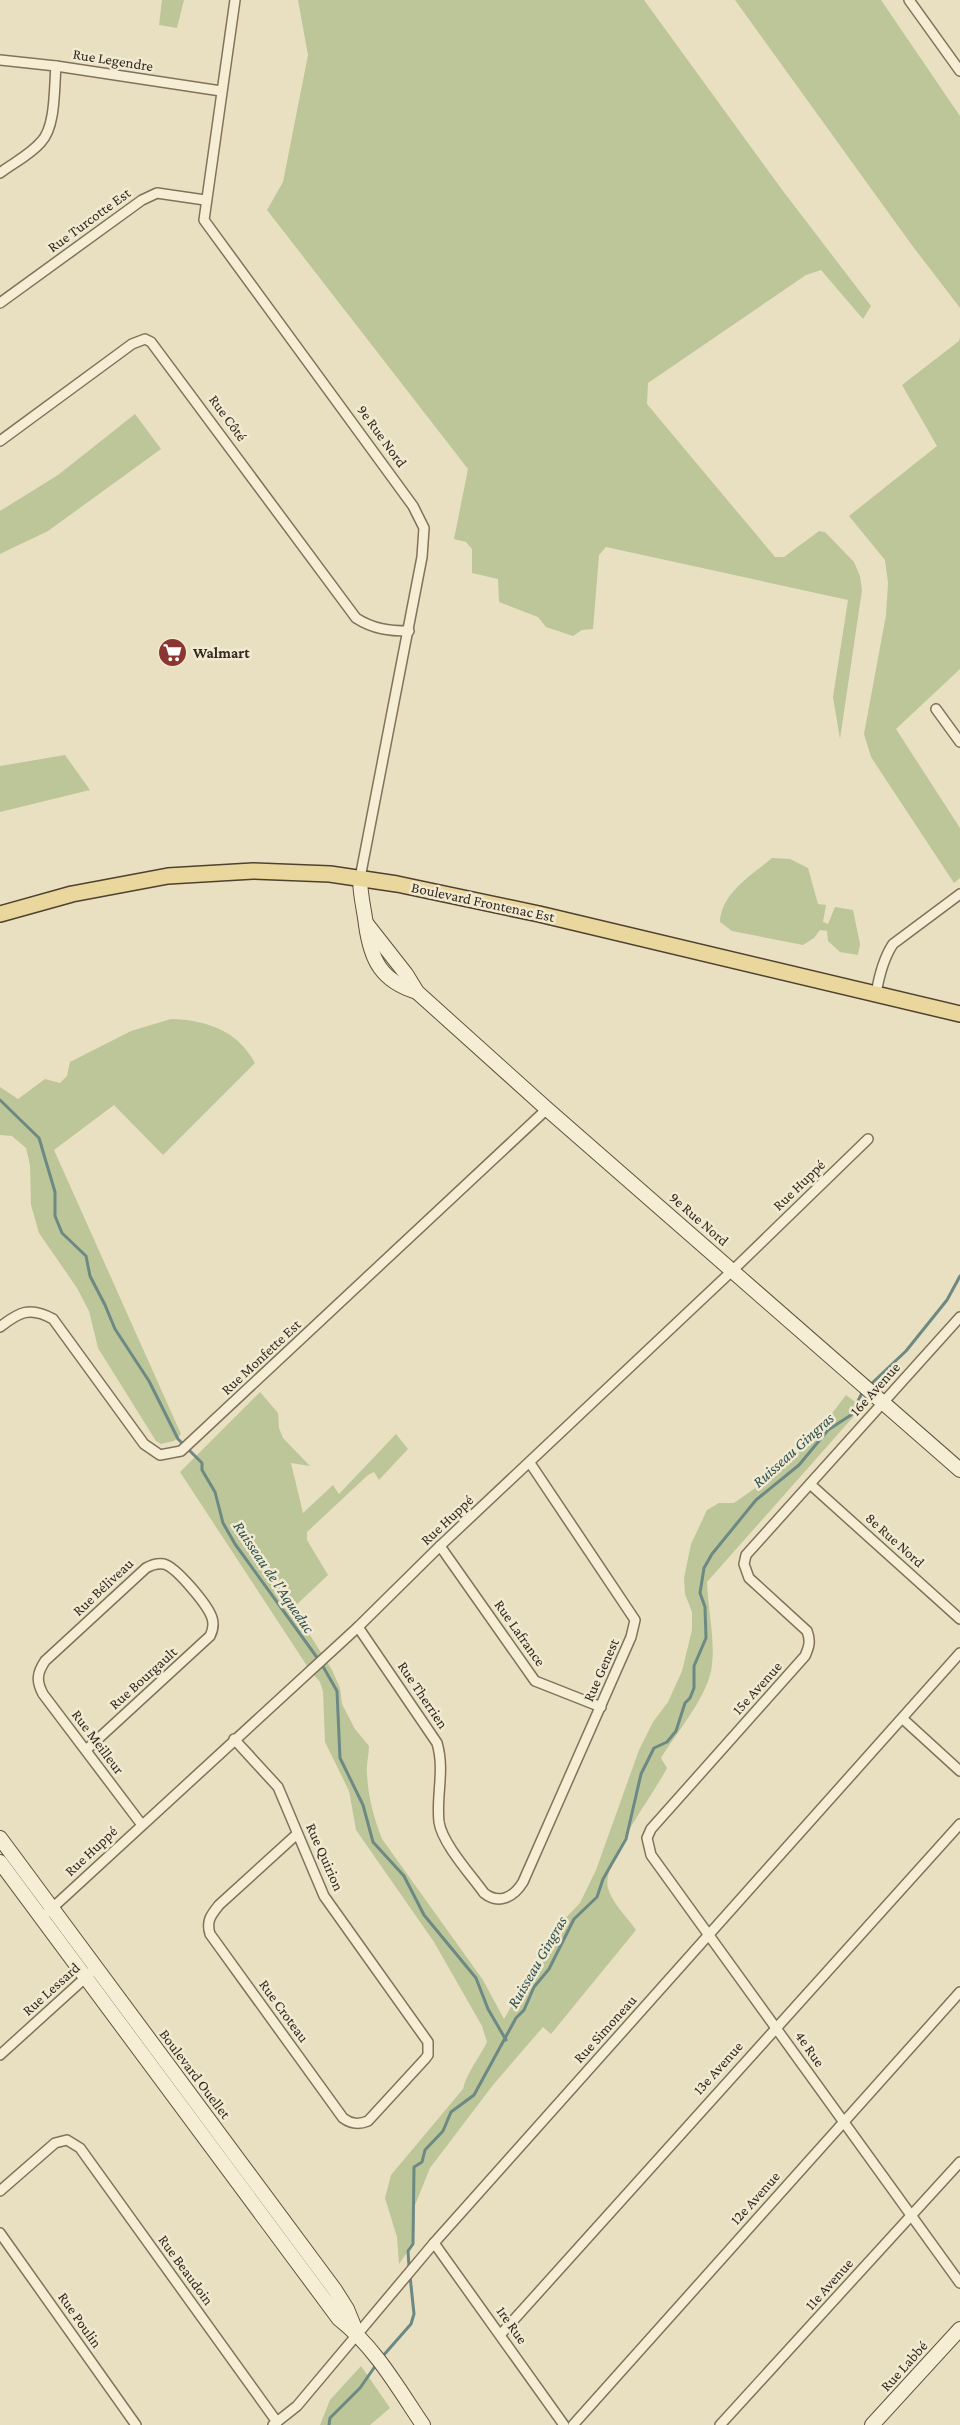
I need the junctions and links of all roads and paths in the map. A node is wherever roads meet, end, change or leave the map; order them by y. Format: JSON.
{"nodes":[{"id":1,"x":235,"y":0,"type":"edge"},
{"id":2,"x":909,"y":0,"type":"edge"},
{"id":3,"x":0,"y":60,"type":"edge"},
{"id":4,"x":56,"y":66,"type":"junction"},
{"id":5,"x":960,"y":71,"type":"edge"},
{"id":6,"x":221,"y":92,"type":"junction"},
{"id":7,"x":0,"y":173,"type":"edge"},
{"id":8,"x":206,"y":200,"type":"junction"},
{"id":9,"x":0,"y":303,"type":"edge"},
{"id":10,"x":0,"y":441,"type":"edge"},
{"id":11,"x":408,"y":631,"type":"junction"},
{"id":12,"x":936,"y":709,"type":"dead end"},
{"id":13,"x":960,"y":742,"type":"edge"},
{"id":14,"x":360,"y":878,"type":"junction"},
{"id":15,"x":960,"y":894,"type":"edge"},
{"id":16,"x":0,"y":914,"type":"edge"},
{"id":17,"x":876,"y":994,"type":"junction"},
{"id":18,"x":960,"y":1014,"type":"edge"},
{"id":19,"x":547,"y":1109,"type":"junction"},
{"id":20,"x":868,"y":1139,"type":"dead end"},
{"id":21,"x":733,"y":1270,"type":"junction"},
{"id":22,"x":960,"y":1317,"type":"edge"},
{"id":23,"x":0,"y":1327,"type":"edge"},
{"id":24,"x":884,"y":1402,"type":"junction"},
{"id":25,"x":530,"y":1463,"type":"junction"},
{"id":26,"x":960,"y":1470,"type":"edge"},
{"id":27,"x":810,"y":1484,"type":"junction"},
{"id":28,"x":440,"y":1546,"type":"junction"},
{"id":29,"x":744,"y":1564,"type":"joint"},
{"id":30,"x":960,"y":1619,"type":"edge"},
{"id":31,"x":213,"y":1624,"type":"joint"},
{"id":32,"x":358,"y":1627,"type":"junction"},
{"id":33,"x":960,"y":1653,"type":"edge"},
{"id":34,"x":38,"y":1674,"type":"joint"},
{"id":35,"x":601,"y":1707,"type":"junction"},
{"id":36,"x":903,"y":1719,"type":"junction"},
{"id":37,"x":234,"y":1739,"type":"junction"},
{"id":38,"x":86,"y":1750,"type":"junction"},
{"id":39,"x":960,"y":1771,"type":"edge"},
{"id":40,"x":960,"y":1824,"type":"edge"},
{"id":41,"x":142,"y":1825,"type":"junction"},
{"id":42,"x":651,"y":1829,"type":"joint"},
{"id":43,"x":297,"y":1834,"type":"junction"},
{"id":44,"x":0,"y":1838,"type":"edge"},
{"id":45,"x":0,"y":1862,"type":"edge"},
{"id":46,"x":507,"y":1898,"type":"joint"},
{"id":47,"x":47,"y":1913,"type":"junction"},
{"id":48,"x":709,"y":1935,"type":"junction"},
{"id":49,"x":96,"y":1968,"type":"junction"},
{"id":50,"x":85,"y":1978,"type":"junction"},
{"id":51,"x":960,"y":1992,"type":"edge"},
{"id":52,"x":776,"y":2026,"type":"junction"},
{"id":53,"x":429,"y":2048,"type":"joint"},
{"id":54,"x":0,"y":2055,"type":"edge"},
{"id":55,"x":842,"y":2122,"type":"junction"},
{"id":56,"x":960,"y":2162,"type":"edge"},
{"id":57,"x":0,"y":2191,"type":"edge"},
{"id":58,"x":912,"y":2216,"type":"junction"},
{"id":59,"x":0,"y":2233,"type":"edge"},
{"id":60,"x":434,"y":2243,"type":"junction"},
{"id":61,"x":960,"y":2283,"type":"edge"},
{"id":62,"x":960,"y":2329,"type":"edge"},
{"id":63,"x":357,"y":2333,"type":"junction"},
{"id":64,"x":501,"y":2334,"type":"junction"},
{"id":65,"x":275,"y":2424,"type":"edge"},
{"id":66,"x":136,"y":2425,"type":"edge"},
{"id":67,"x":423,"y":2425,"type":"edge"},
{"id":68,"x":564,"y":2425,"type":"edge"},
{"id":69,"x":573,"y":2425,"type":"edge"},
{"id":70,"x":720,"y":2425,"type":"edge"},
{"id":71,"x":872,"y":2425,"type":"edge"}],
"edges":[{"from":1,"to":6,"type":"street","name":"9e Rue Nord"},
{"from":2,"to":5,"type":"street"},
{"from":3,"to":4,"type":"street","name":"Rue Legendre"},
{"from":4,"to":6,"type":"street","name":"Rue Legendre"},
{"from":4,"to":7,"type":"street"},
{"from":6,"to":8,"type":"street","name":"9e Rue Nord"},
{"from":8,"to":9,"type":"street","name":"Rue Turcotte Est"},
{"from":8,"to":11,"type":"street","name":"9e Rue Nord"},
{"from":10,"to":11,"type":"street","name":"Rue Côté"},
{"from":11,"to":14,"type":"street","name":"9e Rue Nord"},
{"from":12,"to":13,"type":"street"},
{"from":14,"to":16,"type":"main road","name":"Boulevard Frontenac Est"},
{"from":14,"to":17,"type":"main road","name":"Boulevard Frontenac Est"},
{"from":14,"to":19,"type":"street","name":"9e Rue Nord"},
{"from":15,"to":17,"type":"street"},
{"from":17,"to":18,"type":"main road","name":"Boulevard Frontenac Est"},
{"from":19,"to":21,"type":"street","name":"9e Rue Nord"},
{"from":19,"to":23,"type":"street","name":"Rue Monfette Est"},
{"from":20,"to":21,"type":"street","name":"Rue Huppé"},
{"from":21,"to":24,"type":"street","name":"9e Rue Nord"},
{"from":21,"to":25,"type":"street","name":"Rue Huppé"},
{"from":22,"to":24,"type":"street","name":"16e Avenue"},
{"from":24,"to":26,"type":"street","name":"9e Rue Nord"},
{"from":24,"to":27,"type":"street","name":"16e Avenue"},
{"from":25,"to":28,"type":"street","name":"Rue Huppé"},
{"from":25,"to":35,"type":"street","name":"Rue Genest"},
{"from":27,"to":29,"type":"street","name":"16e Avenue"},
{"from":27,"to":30,"type":"street","name":"8e Rue Nord"},
{"from":28,"to":32,"type":"street","name":"Rue Huppé"},
{"from":28,"to":35,"type":"street","name":"Rue Lafrance"},
{"from":29,"to":42,"type":"street","name":"15e Avenue"},
{"from":31,"to":34,"type":"street","name":"Rue Béliveau"},
{"from":31,"to":38,"type":"street","name":"Rue Bourgault"},
{"from":32,"to":37,"type":"street","name":"Rue Huppé"},
{"from":32,"to":46,"type":"street","name":"Rue Therrien"},
{"from":33,"to":36,"type":"street","name":"Rue Simoneau"},
{"from":34,"to":38,"type":"street","name":"Rue Meilleur"},
{"from":35,"to":46,"type":"street","name":"Rue Genest"},
{"from":36,"to":39,"type":"street"},
{"from":36,"to":48,"type":"street","name":"Rue Simoneau"},
{"from":37,"to":41,"type":"street","name":"Rue Huppé"},
{"from":37,"to":43,"type":"street","name":"Rue Quirion"},
{"from":38,"to":41,"type":"street","name":"Rue Meilleur"},
{"from":40,"to":52,"type":"street","name":"13e Avenue"},
{"from":41,"to":47,"type":"street","name":"Rue Huppé"},
{"from":42,"to":48,"type":"street","name":"4e Rue"},
{"from":43,"to":53,"type":"street","name":"Rue Quirion"},
{"from":43,"to":53,"type":"street","name":"Rue Croteau"},
{"from":44,"to":47,"type":"street","name":"Boulevard Ouellet"},
{"from":45,"to":47,"type":"street","name":"Boulevard Ouellet"},
{"from":47,"to":49,"type":"street","name":"Boulevard Ouellet"},
{"from":47,"to":50,"type":"street","name":"Boulevard Ouellet"},
{"from":48,"to":52,"type":"street","name":"4e Rue"},
{"from":48,"to":60,"type":"street","name":"Rue Simoneau"},
{"from":49,"to":50,"type":"street","name":"Rue Lessard"},
{"from":49,"to":63,"type":"street","name":"Boulevard Ouellet"},
{"from":50,"to":54,"type":"street","name":"Rue Lessard"},
{"from":50,"to":63,"type":"street","name":"Boulevard Ouellet"},
{"from":51,"to":55,"type":"street","name":"12e Avenue"},
{"from":52,"to":55,"type":"street","name":"4e Rue"},
{"from":52,"to":64,"type":"street","name":"13e Avenue"},
{"from":55,"to":58,"type":"street","name":"4e Rue"},
{"from":55,"to":69,"type":"street","name":"12e Avenue"},
{"from":56,"to":58,"type":"street","name":"11e Avenue"},
{"from":57,"to":65,"type":"street","name":"Rue Beaudoin"},
{"from":58,"to":61,"type":"street","name":"4e Rue"},
{"from":58,"to":70,"type":"street","name":"11e Avenue"},
{"from":59,"to":66,"type":"street","name":"Rue Poulin"},
{"from":60,"to":63,"type":"street","name":"Rue Simoneau"},
{"from":60,"to":64,"type":"street","name":"1re Rue"},
{"from":62,"to":71,"type":"street","name":"Rue Labbé"},
{"from":63,"to":65,"type":"street","name":"Rue Simoneau"},
{"from":63,"to":67,"type":"street","name":"Boulevard Ouellet"},
{"from":64,"to":68,"type":"street","name":"1re Rue"}]}
